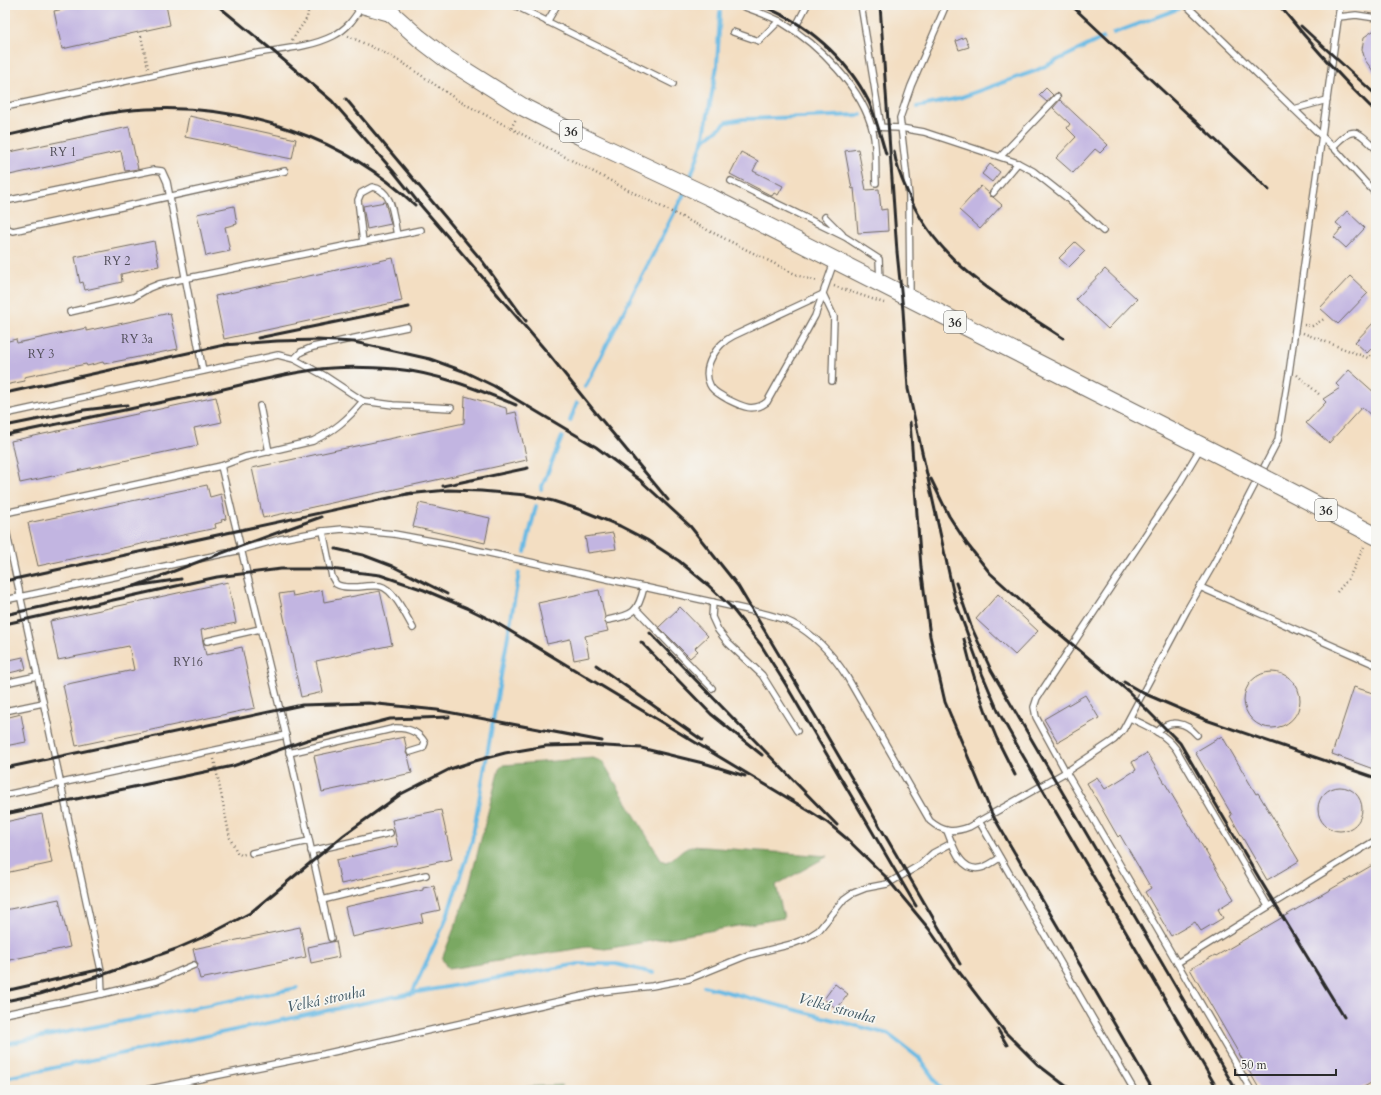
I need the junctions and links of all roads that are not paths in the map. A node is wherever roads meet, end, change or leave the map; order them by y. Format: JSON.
{"nodes":[{"id":1,"x":361,"y":5,"type":"edge"},
{"id":2,"x":514,"y":5,"type":"edge"},
{"id":3,"x":557,"y":5,"type":"edge"},
{"id":4,"x":739,"y":5,"type":"edge"},
{"id":5,"x":807,"y":5,"type":"edge"},
{"id":6,"x":861,"y":5,"type":"edge"},
{"id":7,"x":946,"y":5,"type":"edge"},
{"id":8,"x":1186,"y":5,"type":"edge"},
{"id":9,"x":1340,"y":5,"type":"edge"},
{"id":10,"x":386,"y":8,"type":"edge"},
{"id":11,"x":1339,"y":17,"type":"junction"},
{"id":12,"x":1376,"y":18,"type":"edge"},
{"id":13,"x":779,"y":21,"type":"junction"},
{"id":14,"x":548,"y":22,"type":"junction"},
{"id":15,"x":794,"y":30,"type":"junction"},
{"id":16,"x":732,"y":32,"type":"dead end"},
{"id":17,"x":673,"y":84,"type":"dead end"},
{"id":18,"x":1056,"y":97,"type":"dead end"},
{"id":19,"x":1326,"y":100,"type":"junction"},
{"id":20,"x":5,"y":107,"type":"edge"},
{"id":21,"x":1294,"y":109,"type":"junction"},
{"id":22,"x":872,"y":127,"type":"junction"},
{"id":23,"x":881,"y":127,"type":"junction"},
{"id":24,"x":901,"y":128,"type":"junction"},
{"id":25,"x":1321,"y":136,"type":"junction"},
{"id":26,"x":1333,"y":147,"type":"junction"},
{"id":27,"x":1376,"y":149,"type":"edge"},
{"id":28,"x":1000,"y":156,"type":"junction"},
{"id":29,"x":1018,"y":163,"type":"junction"},
{"id":30,"x":284,"y":171,"type":"dead end"},
{"id":31,"x":731,"y":181,"type":"dead end"},
{"id":32,"x":876,"y":183,"type":"dead end"},
{"id":33,"x":993,"y":193,"type":"dead end"},
{"id":34,"x":1376,"y":194,"type":"edge"},
{"id":35,"x":170,"y":197,"type":"junction"},
{"id":36,"x":5,"y":201,"type":"edge"},
{"id":37,"x":826,"y":217,"type":"dead end"},
{"id":38,"x":5,"y":225,"type":"edge"},
{"id":39,"x":421,"y":230,"type":"dead end"},
{"id":40,"x":1103,"y":231,"type":"dead end"},
{"id":41,"x":397,"y":235,"type":"junction"},
{"id":42,"x":845,"y":237,"type":"junction"},
{"id":43,"x":363,"y":242,"type":"junction"},
{"id":44,"x":834,"y":260,"type":"junction"},
{"id":45,"x":186,"y":279,"type":"junction"},
{"id":46,"x":881,"y":284,"type":"junction"},
{"id":47,"x":823,"y":294,"type":"junction"},
{"id":48,"x":910,"y":299,"type":"junction"},
{"id":49,"x":70,"y":312,"type":"dead end"},
{"id":50,"x":407,"y":327,"type":"dead end"},
{"id":51,"x":294,"y":359,"type":"junction"},
{"id":52,"x":203,"y":371,"type":"junction"},
{"id":53,"x":832,"y":381,"type":"dead end"},
{"id":54,"x":363,"y":402,"type":"junction"},
{"id":55,"x":260,"y":406,"type":"dead end"},
{"id":56,"x":451,"y":408,"type":"dead end"},
{"id":57,"x":5,"y":414,"type":"edge"},
{"id":58,"x":1201,"y":446,"type":"junction"},
{"id":59,"x":269,"y":452,"type":"junction"},
{"id":60,"x":221,"y":466,"type":"junction"},
{"id":61,"x":5,"y":513,"type":"edge"},
{"id":62,"x":5,"y":525,"type":"edge"},
{"id":63,"x":323,"y":531,"type":"junction"},
{"id":64,"x":1373,"y":535,"type":"edge"},
{"id":65,"x":241,"y":550,"type":"junction"},
{"id":66,"x":644,"y":587,"type":"junction"},
{"id":67,"x":1200,"y":587,"type":"junction"},
{"id":68,"x":20,"y":597,"type":"junction"},
{"id":69,"x":5,"y":600,"type":"edge"},
{"id":70,"x":713,"y":602,"type":"junction"},
{"id":71,"x":636,"y":609,"type":"junction"},
{"id":72,"x":608,"y":620,"type":"dead end"},
{"id":73,"x":260,"y":628,"type":"junction"},
{"id":74,"x":413,"y":628,"type":"dead end"},
{"id":75,"x":207,"y":641,"type":"dead end"},
{"id":76,"x":1376,"y":665,"type":"edge"},
{"id":77,"x":37,"y":676,"type":"junction"},
{"id":78,"x":5,"y":683,"type":"edge"},
{"id":79,"x":712,"y":688,"type":"dead end"},
{"id":80,"x":43,"y":703,"type":"junction"},
{"id":81,"x":5,"y":711,"type":"edge"},
{"id":82,"x":1130,"y":718,"type":"junction"},
{"id":83,"x":797,"y":731,"type":"dead end"},
{"id":84,"x":1157,"y":732,"type":"junction"},
{"id":85,"x":286,"y":735,"type":"junction"},
{"id":86,"x":1198,"y":735,"type":"dead end"},
{"id":87,"x":410,"y":752,"type":"dead end"},
{"id":88,"x":289,"y":753,"type":"junction"},
{"id":89,"x":1066,"y":772,"type":"junction"},
{"id":90,"x":60,"y":783,"type":"junction"},
{"id":91,"x":5,"y":795,"type":"edge"},
{"id":92,"x":979,"y":821,"type":"junction"},
{"id":93,"x":948,"y":831,"type":"junction"},
{"id":94,"x":390,"y":833,"type":"dead end"},
{"id":95,"x":1376,"y":840,"type":"edge"},
{"id":96,"x":308,"y":841,"type":"junction"},
{"id":97,"x":952,"y":843,"type":"junction"},
{"id":98,"x":311,"y":850,"type":"junction"},
{"id":99,"x":252,"y":853,"type":"road end"},
{"id":100,"x":1000,"y":858,"type":"junction"},
{"id":101,"x":426,"y":875,"type":"dead end"},
{"id":102,"x":322,"y":900,"type":"junction"},
{"id":103,"x":1268,"y":906,"type":"junction"},
{"id":104,"x":331,"y":938,"type":"dead end"},
{"id":105,"x":1176,"y":962,"type":"junction"},
{"id":106,"x":194,"y":965,"type":"dead end"},
{"id":107,"x":102,"y":994,"type":"junction"},
{"id":108,"x":5,"y":1014,"type":"edge"},
{"id":109,"x":145,"y":1090,"type":"edge"},
{"id":110,"x":1134,"y":1090,"type":"edge"},
{"id":111,"x":1251,"y":1090,"type":"edge"}],
"edges":[{"from":1,"to":10,"type":"street"},
{"from":1,"to":20,"type":"lane"},
{"from":2,"to":14,"type":"lane"},
{"from":3,"to":14,"type":"lane"},
{"from":4,"to":13,"type":"lane"},
{"from":5,"to":15,"type":"lane"},
{"from":6,"to":23,"type":"lane"},
{"from":7,"to":24,"type":"lane"},
{"from":8,"to":21,"type":"lane"},
{"from":9,"to":11,"type":"lane"},
{"from":10,"to":44,"type":"main road","number":"36"},
{"from":11,"to":12,"type":"lane"},
{"from":11,"to":19,"type":"lane"},
{"from":13,"to":15,"type":"lane"},
{"from":13,"to":16,"type":"lane"},
{"from":14,"to":17,"type":"lane"},
{"from":15,"to":22,"type":"lane"},
{"from":18,"to":28,"type":"lane"},
{"from":19,"to":21,"type":"lane"},
{"from":19,"to":25,"type":"lane"},
{"from":21,"to":25,"type":"lane"},
{"from":22,"to":23,"type":"lane"},
{"from":22,"to":32,"type":"lane"},
{"from":23,"to":24,"type":"lane"},
{"from":24,"to":28,"type":"lane"},
{"from":24,"to":48,"type":"lane"},
{"from":25,"to":26,"type":"lane"},
{"from":25,"to":67,"type":"lane"},
{"from":26,"to":27,"type":"lane"},
{"from":26,"to":34,"type":"lane"},
{"from":28,"to":29,"type":"lane"},
{"from":29,"to":33,"type":"lane"},
{"from":29,"to":40,"type":"lane"},
{"from":30,"to":35,"type":"lane"},
{"from":31,"to":42,"type":"lane"},
{"from":35,"to":36,"type":"lane"},
{"from":35,"to":38,"type":"lane"},
{"from":35,"to":45,"type":"lane"},
{"from":37,"to":42,"type":"lane"},
{"from":39,"to":41,"type":"lane"},
{"from":41,"to":43,"type":"lane"},
{"from":41,"to":43,"type":"lane"},
{"from":42,"to":46,"type":"lane"},
{"from":43,"to":45,"type":"lane"},
{"from":44,"to":46,"type":"main road","number":"36"},
{"from":44,"to":47,"type":"lane"},
{"from":45,"to":49,"type":"lane"},
{"from":45,"to":52,"type":"lane"},
{"from":46,"to":48,"type":"main road","number":"36"},
{"from":47,"to":47,"type":"lane"},
{"from":47,"to":53,"type":"lane"},
{"from":48,"to":58,"type":"main road","number":"36"},
{"from":50,"to":51,"type":"lane"},
{"from":51,"to":52,"type":"lane"},
{"from":51,"to":54,"type":"lane"},
{"from":52,"to":57,"type":"lane"},
{"from":54,"to":56,"type":"lane"},
{"from":54,"to":59,"type":"lane"},
{"from":55,"to":59,"type":"lane"},
{"from":58,"to":64,"type":"main road","number":"36","bridge":true},
{"from":58,"to":89,"type":"lane"},
{"from":59,"to":60,"type":"lane"},
{"from":60,"to":61,"type":"lane"},
{"from":60,"to":65,"type":"lane"},
{"from":62,"to":68,"type":"lane"},
{"from":63,"to":65,"type":"lane"},
{"from":63,"to":66,"type":"lane"},
{"from":63,"to":74,"type":"lane"},
{"from":65,"to":68,"type":"lane"},
{"from":65,"to":73,"type":"lane"},
{"from":66,"to":70,"type":"lane"},
{"from":66,"to":71,"type":"lane"},
{"from":67,"to":76,"type":"lane"},
{"from":67,"to":82,"type":"lane"},
{"from":68,"to":69,"type":"lane"},
{"from":68,"to":77,"type":"lane"},
{"from":70,"to":83,"type":"lane"},
{"from":70,"to":93,"type":"lane"},
{"from":71,"to":72,"type":"lane"},
{"from":71,"to":79,"type":"lane"},
{"from":73,"to":75,"type":"lane"},
{"from":73,"to":85,"type":"lane"},
{"from":77,"to":78,"type":"lane"},
{"from":77,"to":80,"type":"lane"},
{"from":80,"to":81,"type":"lane"},
{"from":80,"to":90,"type":"lane"},
{"from":82,"to":84,"type":"lane"},
{"from":82,"to":89,"type":"lane"},
{"from":84,"to":86,"type":"lane"},
{"from":84,"to":103,"type":"lane"},
{"from":85,"to":88,"type":"lane"},
{"from":85,"to":90,"type":"lane"},
{"from":87,"to":88,"type":"lane"},
{"from":88,"to":96,"type":"lane"},
{"from":89,"to":92,"type":"lane"},
{"from":89,"to":105,"type":"lane"},
{"from":90,"to":91,"type":"lane"},
{"from":90,"to":107,"type":"lane"},
{"from":92,"to":93,"type":"lane"},
{"from":92,"to":100,"type":"lane"},
{"from":93,"to":97,"type":"lane"},
{"from":94,"to":98,"type":"lane"},
{"from":95,"to":103,"type":"lane"},
{"from":96,"to":98,"type":"lane"},
{"from":96,"to":99,"type":"lane"},
{"from":97,"to":100,"type":"lane"},
{"from":97,"to":109,"type":"lane"},
{"from":98,"to":102,"type":"lane"},
{"from":100,"to":110,"type":"lane"},
{"from":101,"to":102,"type":"lane"},
{"from":102,"to":104,"type":"lane"},
{"from":103,"to":105,"type":"lane"},
{"from":105,"to":111,"type":"lane"},
{"from":106,"to":107,"type":"lane"},
{"from":107,"to":108,"type":"lane"}]}
